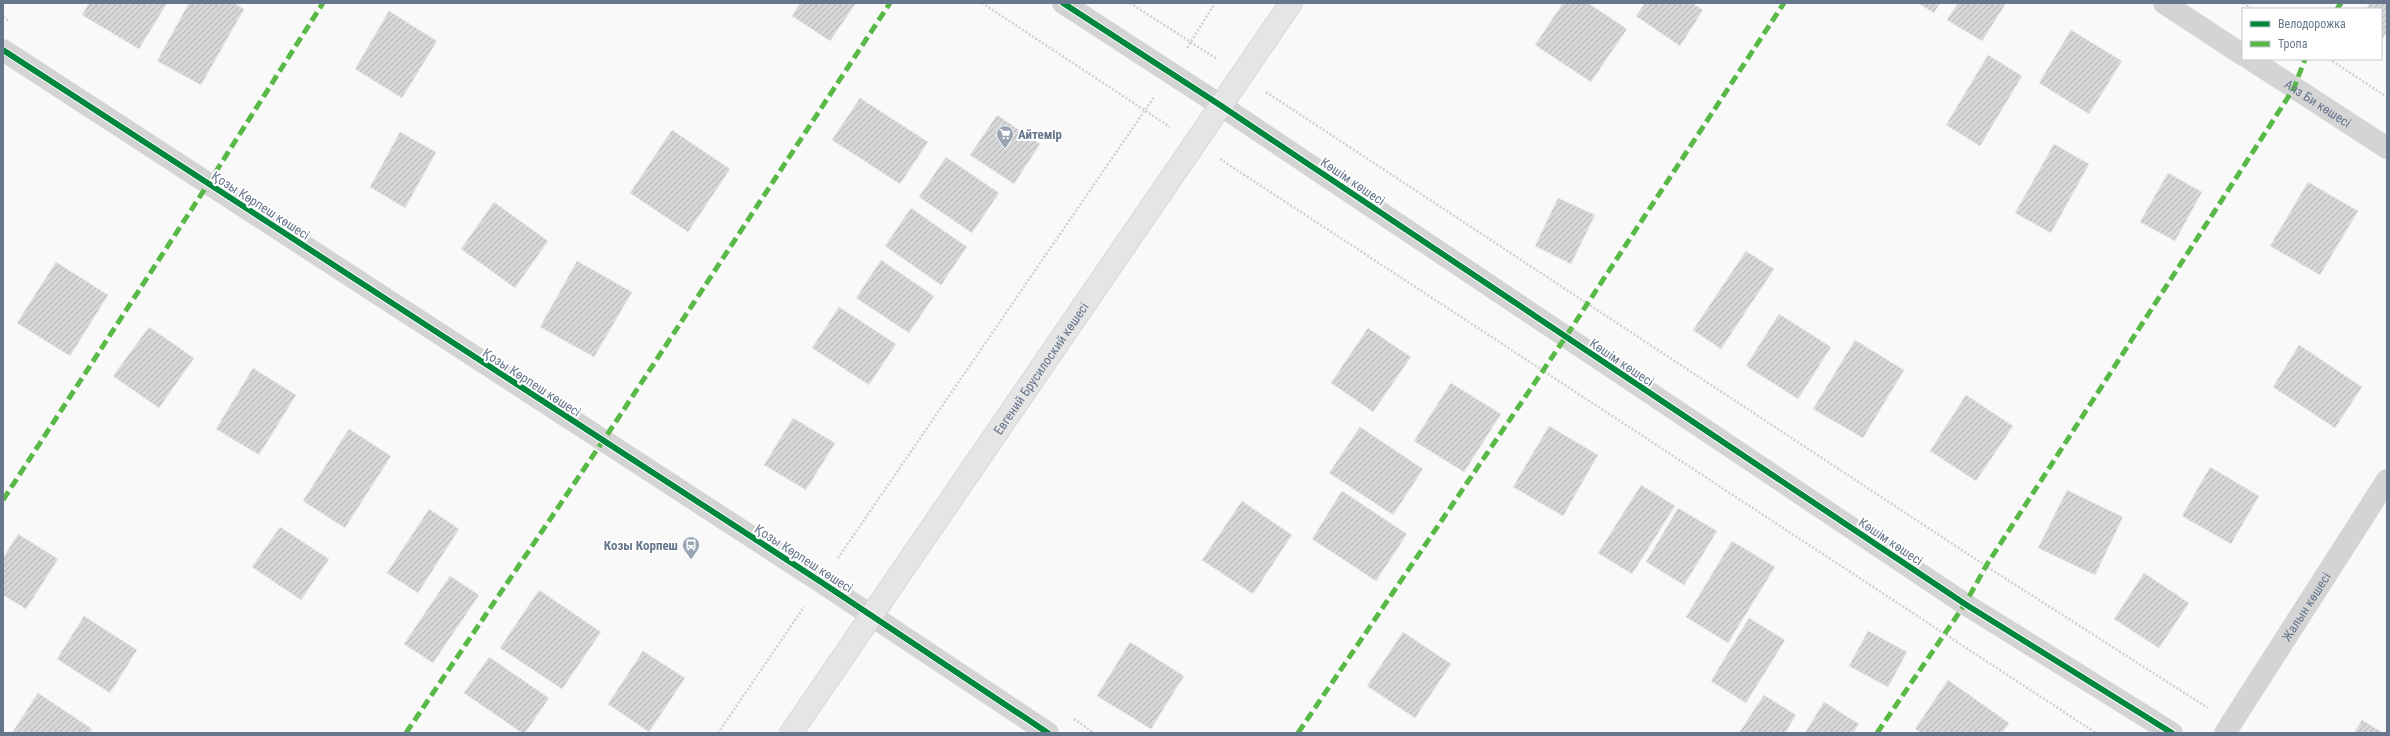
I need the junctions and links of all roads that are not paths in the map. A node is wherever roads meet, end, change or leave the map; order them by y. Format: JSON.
{"nodes":[{"id":1,"x":1063,"y":3,"type":"edge"},
{"id":2,"x":1291,"y":3,"type":"edge"},
{"id":3,"x":2164,"y":3,"type":"edge"},
{"id":4,"x":3,"y":50,"type":"edge"},
{"id":5,"x":2242,"y":54,"type":"edge"},
{"id":6,"x":2252,"y":60,"type":"edge"},
{"id":7,"x":1220,"y":105,"type":"junction"},
{"id":8,"x":2387,"y":148,"type":"edge"},
{"id":9,"x":2387,"y":480,"type":"edge"},
{"id":10,"x":872,"y":616,"type":"junction"},
{"id":11,"x":2228,"y":728,"type":"edge"},
{"id":12,"x":791,"y":733,"type":"edge"},
{"id":13,"x":1048,"y":733,"type":"edge"},
{"id":14,"x":2172,"y":733,"type":"edge"}],
"edges":[{"from":1,"to":7,"type":"street","name":"Көшім көшесі"},
{"from":2,"to":7,"type":"main road","name":"Евгений Брусилоский көшесі"},
{"from":3,"to":5,"type":"street"},
{"from":4,"to":10,"type":"street","name":"Қозы Көрпеш көшесі"},
{"from":6,"to":8,"type":"street","name":"Аяз Би көшесі"},
{"from":7,"to":10,"type":"main road","name":"Евгений Брусилоский көшесі"},
{"from":7,"to":14,"type":"street","name":"Көшім көшесі"},
{"from":9,"to":11,"type":"street","name":"Жалын көшесі"},
{"from":10,"to":12,"type":"main road","name":"Евгений Брусилоский көшесі"},
{"from":10,"to":13,"type":"street","name":"Қозы Көрпеш көшесі"}]}
